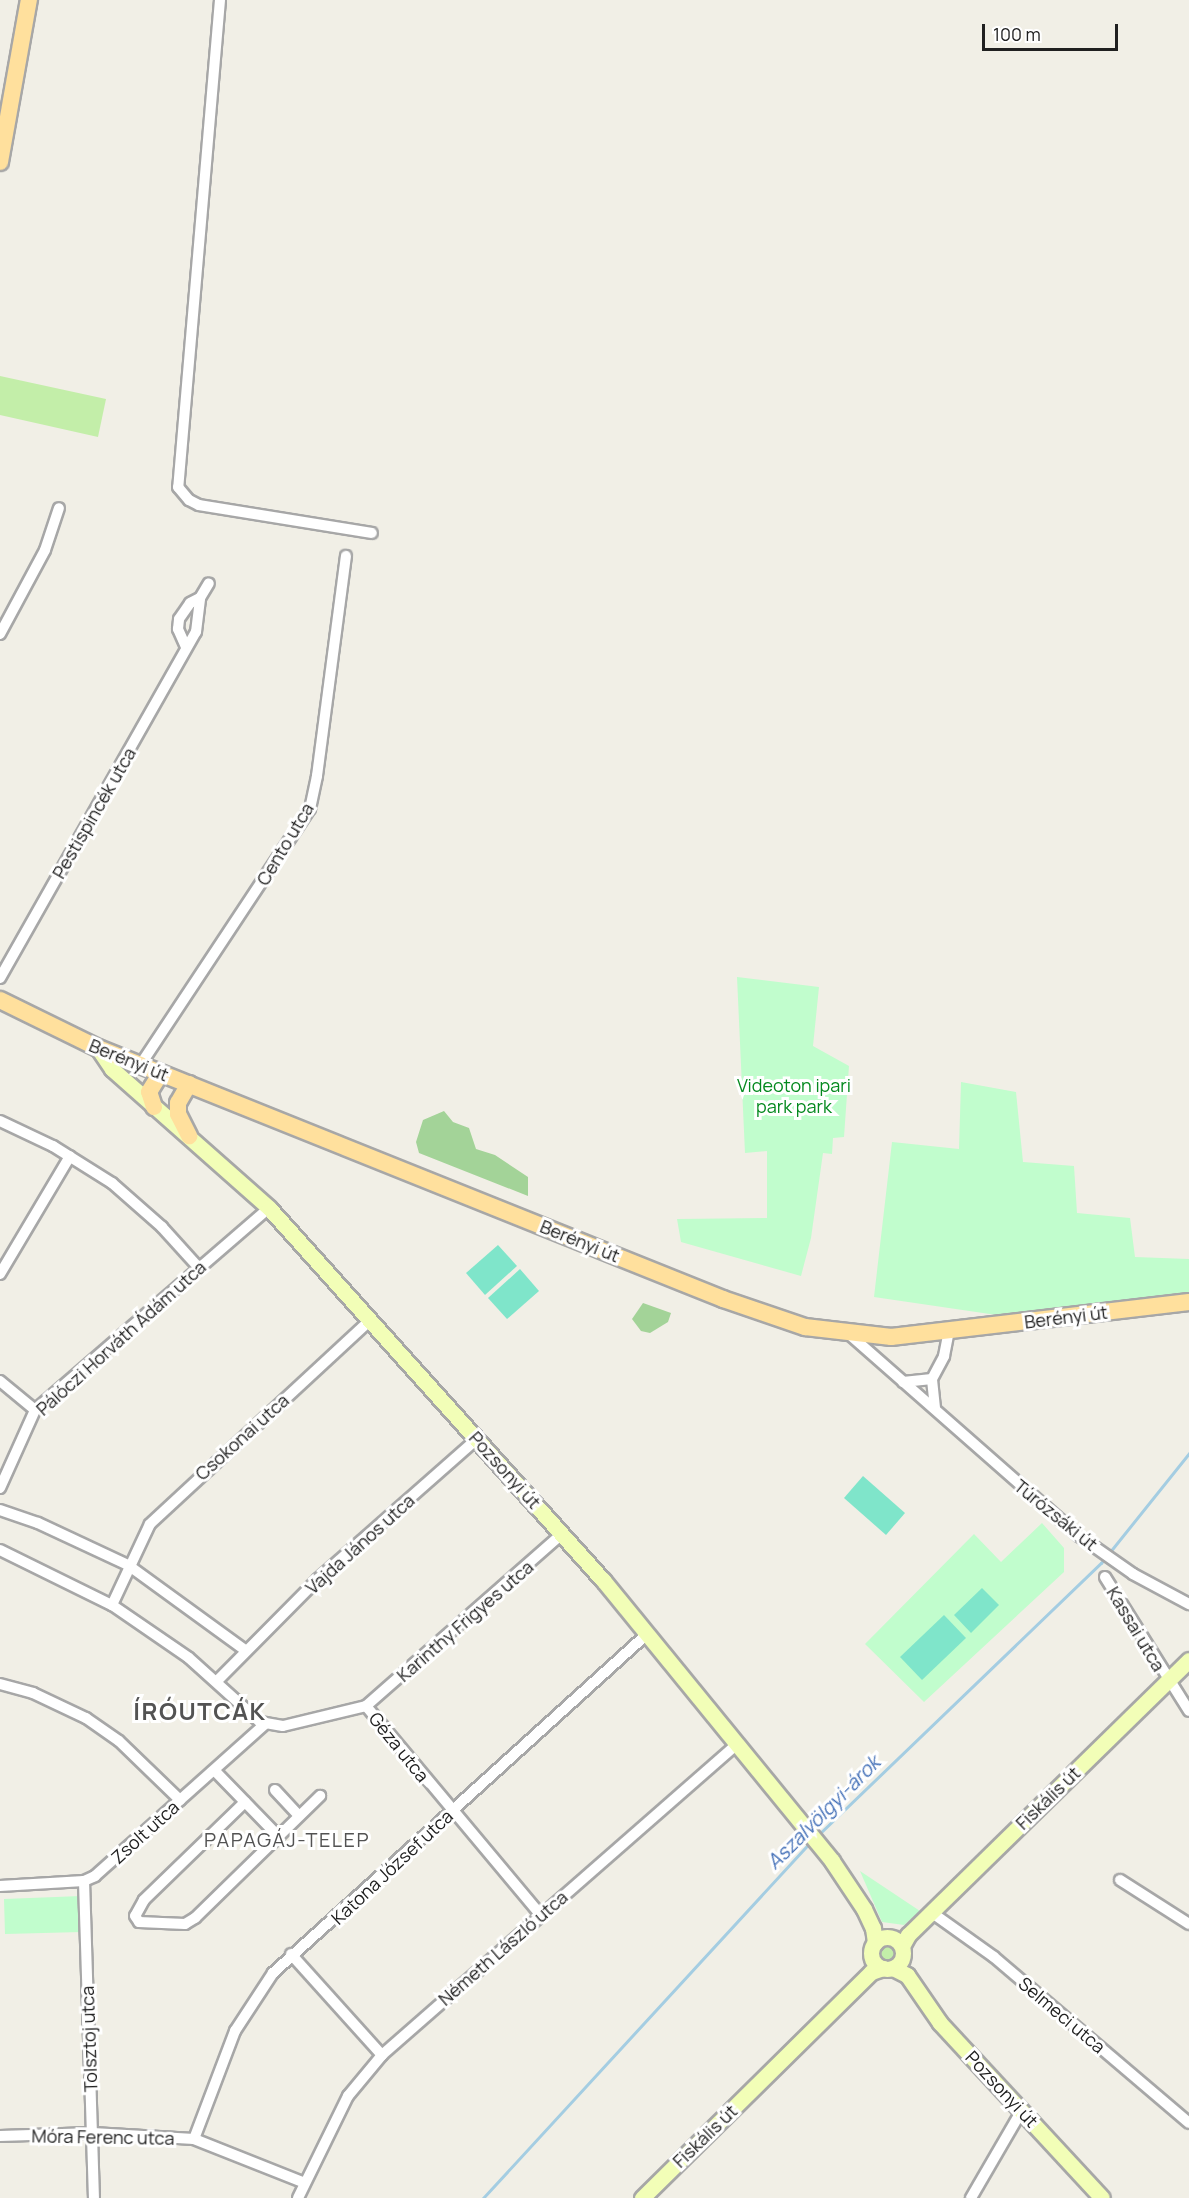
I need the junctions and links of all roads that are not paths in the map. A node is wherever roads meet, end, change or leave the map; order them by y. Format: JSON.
{"nodes":[{"id":1,"x":29,"y":0,"type":"edge"},
{"id":2,"x":220,"y":0,"type":"edge"},
{"id":3,"x":0,"y":162,"type":"edge"},
{"id":4,"x":59,"y":508,"type":"dead end"},
{"id":5,"x":372,"y":533,"type":"dead end"},
{"id":6,"x":346,"y":556,"type":"dead end"},
{"id":7,"x":209,"y":583,"type":"dead end"},
{"id":8,"x":200,"y":598,"type":"junction"},
{"id":9,"x":0,"y":633,"type":"edge"},
{"id":10,"x":186,"y":647,"type":"junction"},
{"id":11,"x":0,"y":978,"type":"edge"},
{"id":12,"x":0,"y":1000,"type":"edge"},
{"id":13,"x":98,"y":1048,"type":"junction"},
{"id":14,"x":141,"y":1064,"type":"junction"},
{"id":15,"x":161,"y":1073,"type":"junction"},
{"id":16,"x":189,"y":1084,"type":"junction"},
{"id":17,"x":154,"y":1107,"type":"junction"},
{"id":18,"x":0,"y":1121,"type":"edge"},
{"id":19,"x":189,"y":1136,"type":"junction"},
{"id":20,"x":70,"y":1156,"type":"junction"},
{"id":21,"x":269,"y":1208,"type":"junction"},
{"id":22,"x":199,"y":1268,"type":"junction"},
{"id":23,"x":0,"y":1274,"type":"edge"},
{"id":24,"x":1189,"y":1302,"type":"edge"},
{"id":25,"x":370,"y":1320,"type":"junction"},
{"id":26,"x":949,"y":1331,"type":"junction"},
{"id":27,"x":849,"y":1334,"type":"junction"},
{"id":28,"x":932,"y":1378,"type":"junction"},
{"id":29,"x":0,"y":1381,"type":"edge"},
{"id":30,"x":903,"y":1382,"type":"junction"},
{"id":31,"x":935,"y":1408,"type":"junction"},
{"id":32,"x":35,"y":1410,"type":"junction"},
{"id":33,"x":477,"y":1439,"type":"junction"},
{"id":34,"x":0,"y":1488,"type":"edge"},
{"id":35,"x":0,"y":1510,"type":"edge"},
{"id":36,"x":562,"y":1534,"type":"junction"},
{"id":37,"x":0,"y":1550,"type":"edge"},
{"id":38,"x":128,"y":1565,"type":"junction"},
{"id":39,"x":1104,"y":1577,"type":"dead end"},
{"id":40,"x":1189,"y":1604,"type":"edge"},
{"id":41,"x":111,"y":1605,"type":"junction"},
{"id":42,"x":647,"y":1634,"type":"junction"},
{"id":43,"x":245,"y":1650,"type":"junction"},
{"id":44,"x":1189,"y":1660,"type":"edge"},
{"id":45,"x":217,"y":1681,"type":"junction"},
{"id":46,"x":1168,"y":1681,"type":"junction"},
{"id":47,"x":0,"y":1684,"type":"edge"},
{"id":48,"x":366,"y":1706,"type":"junction"},
{"id":49,"x":1189,"y":1711,"type":"edge"},
{"id":50,"x":265,"y":1724,"type":"junction"},
{"id":51,"x":737,"y":1744,"type":"junction"},
{"id":52,"x":215,"y":1771,"type":"junction"},
{"id":53,"x":275,"y":1790,"type":"dead end"},
{"id":54,"x":320,"y":1796,"type":"dead end"},
{"id":55,"x":180,"y":1800,"type":"junction"},
{"id":56,"x":245,"y":1802,"type":"junction"},
{"id":57,"x":453,"y":1811,"type":"junction"},
{"id":58,"x":299,"y":1816,"type":"junction"},
{"id":59,"x":279,"y":1837,"type":"junction"},
{"id":60,"x":1120,"y":1880,"type":"dead end"},
{"id":61,"x":84,"y":1881,"type":"junction"},
{"id":62,"x":0,"y":1886,"type":"edge"},
{"id":63,"x":931,"y":1912,"type":"junction"},
{"id":64,"x":541,"y":1915,"type":"junction"},
{"id":65,"x":1189,"y":1924,"type":"edge"},
{"id":66,"x":889,"y":1952,"type":"junction"},
{"id":67,"x":291,"y":1954,"type":"junction"},
{"id":68,"x":382,"y":2055,"type":"junction"},
{"id":69,"x":1022,"y":2110,"type":"junction"},
{"id":70,"x":1187,"y":2117,"type":"edge"},
{"id":71,"x":93,"y":2133,"type":"junction"},
{"id":72,"x":0,"y":2136,"type":"edge"},
{"id":73,"x":194,"y":2139,"type":"junction"},
{"id":74,"x":305,"y":2182,"type":"junction"},
{"id":75,"x":94,"y":2198,"type":"edge"},
{"id":76,"x":298,"y":2198,"type":"edge"},
{"id":77,"x":642,"y":2198,"type":"edge"},
{"id":78,"x":971,"y":2198,"type":"edge"},
{"id":79,"x":1102,"y":2198,"type":"edge"}],
"edges":[{"from":1,"to":3,"type":"main road"},
{"from":2,"to":5,"type":"street"},
{"from":4,"to":9,"type":"street"},
{"from":6,"to":14,"type":"street","name":"Cento utca"},
{"from":7,"to":8,"type":"street","name":"Pestispincék utca"},
{"from":8,"to":10,"type":"street","name":"Pestispincék utca"},
{"from":8,"to":10,"type":"street","name":"Pestispincék utca"},
{"from":10,"to":11,"type":"street","name":"Pestispincék utca"},
{"from":12,"to":13,"type":"main road","name":"Berényi út"},
{"from":13,"to":14,"type":"main road","name":"Berényi út"},
{"from":13,"to":17,"type":"street","name":"Pozsonyi út"},
{"from":14,"to":15,"type":"main road","name":"Berényi út"},
{"from":15,"to":16,"type":"main road","name":"Berényi út"},
{"from":15,"to":17,"type":"main road"},
{"from":16,"to":19,"type":"main road"},
{"from":16,"to":27,"type":"main road","name":"Berényi út"},
{"from":17,"to":19,"type":"street","name":"Pozsonyi út"},
{"from":18,"to":20,"type":"street"},
{"from":19,"to":21,"type":"street","name":"Pozsonyi út"},
{"from":20,"to":22,"type":"street"},
{"from":20,"to":23,"type":"street"},
{"from":21,"to":22,"type":"street","name":"Pálóczi Horváth Ádám utca"},
{"from":21,"to":25,"type":"street","name":"Pozsonyi út"},
{"from":22,"to":32,"type":"street","name":"Pálóczi Horváth Ádám utca"},
{"from":24,"to":26,"type":"main road","name":"Berényi út"},
{"from":25,"to":33,"type":"street","name":"Pozsonyi út"},
{"from":25,"to":38,"type":"street","name":"Csokonai utca"},
{"from":26,"to":27,"type":"main road","name":"Berényi út"},
{"from":26,"to":28,"type":"street"},
{"from":27,"to":30,"type":"street","name":"Túrózsáki út"},
{"from":28,"to":30,"type":"street"},
{"from":28,"to":31,"type":"street"},
{"from":29,"to":32,"type":"street"},
{"from":30,"to":31,"type":"street","name":"Túrózsáki út"},
{"from":31,"to":40,"type":"street","name":"Túrózsáki út"},
{"from":32,"to":34,"type":"street","name":"Pálóczi Horváth Ádám utca"},
{"from":33,"to":36,"type":"street","name":"Pozsonyi út"},
{"from":33,"to":43,"type":"street","name":"Vajda János utca"},
{"from":35,"to":38,"type":"street"},
{"from":36,"to":42,"type":"street","name":"Pozsonyi út"},
{"from":36,"to":48,"type":"street","name":"Karinthy Frigyes utca"},
{"from":37,"to":41,"type":"street"},
{"from":38,"to":41,"type":"street"},
{"from":38,"to":43,"type":"street"},
{"from":39,"to":46,"type":"street","name":"Kassai utca"},
{"from":41,"to":45,"type":"street"},
{"from":42,"to":51,"type":"street","name":"Pozsonyi út"},
{"from":42,"to":57,"type":"street","name":"Katona József utca"},
{"from":43,"to":45,"type":"street"},
{"from":44,"to":46,"type":"street","name":"Fiskális út"},
{"from":45,"to":50,"type":"street"},
{"from":46,"to":49,"type":"street","name":"Kassai utca"},
{"from":46,"to":63,"type":"street","name":"Fiskális út"},
{"from":47,"to":55,"type":"street"},
{"from":48,"to":50,"type":"street","name":"Géza utca"},
{"from":48,"to":57,"type":"street","name":"Géza utca"},
{"from":50,"to":52,"type":"street","name":"Zsolt utca"},
{"from":51,"to":64,"type":"street","name":"Németh László utca"},
{"from":51,"to":66,"type":"street","name":"Pozsonyi út"},
{"from":52,"to":55,"type":"street","name":"Zsolt utca"},
{"from":52,"to":56,"type":"street"},
{"from":53,"to":58,"type":"street"},
{"from":54,"to":58,"type":"street"},
{"from":55,"to":61,"type":"street","name":"Zsolt utca"},
{"from":56,"to":59,"type":"street"},
{"from":56,"to":59,"type":"street"},
{"from":57,"to":64,"type":"street","name":"Géza utca"},
{"from":57,"to":67,"type":"street","name":"Katona József utca"},
{"from":58,"to":59,"type":"street"},
{"from":60,"to":65,"type":"street"},
{"from":61,"to":62,"type":"street"},
{"from":61,"to":71,"type":"street","name":"Tolsztoj utca"},
{"from":63,"to":66,"type":"street","name":"Fiskális út"},
{"from":63,"to":70,"type":"street","name":"Selmeci utca"},
{"from":64,"to":68,"type":"street","name":"Németh László utca"},
{"from":66,"to":69,"type":"street","name":"Pozsonyi út"},
{"from":66,"to":77,"type":"street","name":"Fiskális út"},
{"from":67,"to":68,"type":"street"},
{"from":67,"to":73,"type":"street","name":"Katona József utca"},
{"from":68,"to":74,"type":"street","name":"Németh László utca"},
{"from":69,"to":78,"type":"street"},
{"from":69,"to":79,"type":"street","name":"Pozsonyi út"},
{"from":71,"to":72,"type":"street","name":"Móra Ferenc utca"},
{"from":71,"to":73,"type":"street","name":"Móra Ferenc utca"},
{"from":71,"to":75,"type":"street","name":"Tolsztoj utca"},
{"from":73,"to":74,"type":"street","name":"Móra Ferenc utca"},
{"from":74,"to":76,"type":"street","name":"Németh László utca"}]}
